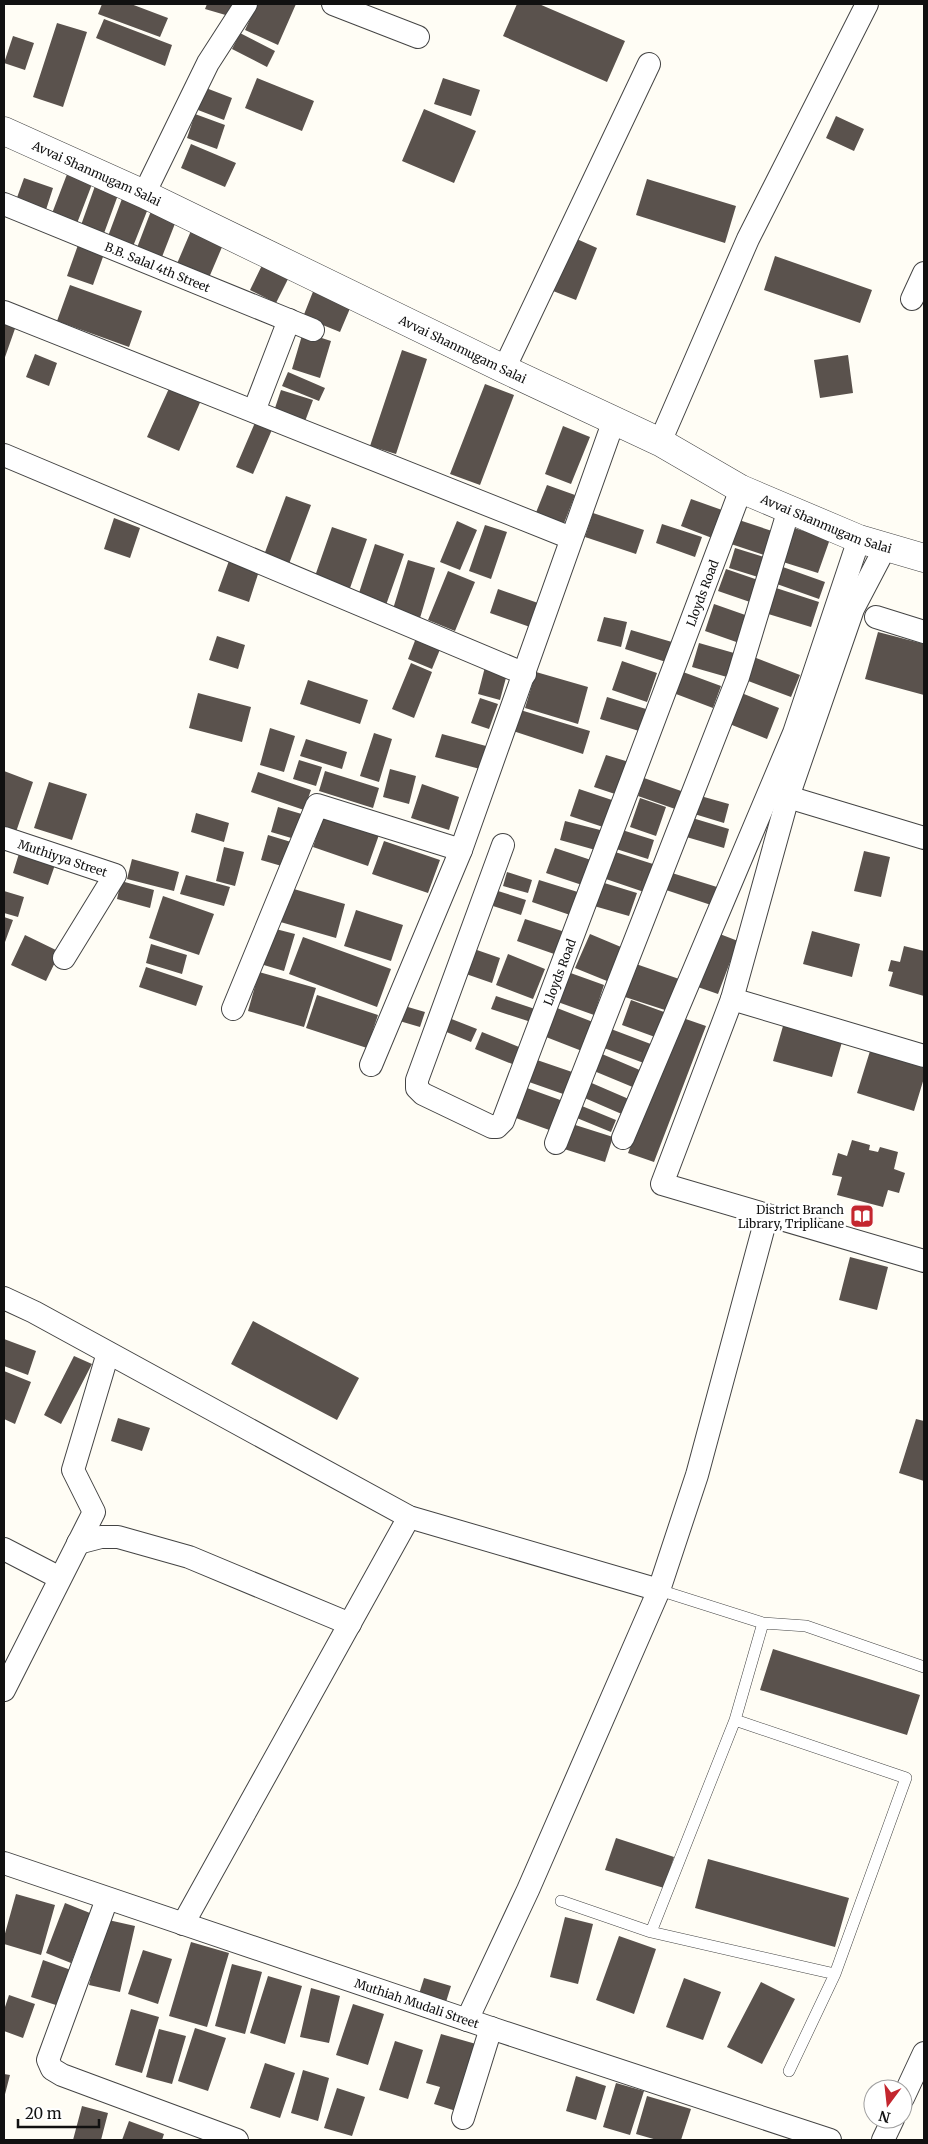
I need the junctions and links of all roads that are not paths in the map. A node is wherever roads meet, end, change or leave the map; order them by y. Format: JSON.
{"nodes":[{"id":1,"x":246,"y":4,"type":"edge"},
{"id":2,"x":333,"y":4,"type":"edge"},
{"id":3,"x":867,"y":4,"type":"edge"},
{"id":4,"x":418,"y":37,"type":"dead end"},
{"id":5,"x":649,"y":64,"type":"dead end"},
{"id":6,"x":4,"y":131,"type":"edge"},
{"id":7,"x":144,"y":194,"type":"junction"},
{"id":8,"x":4,"y":204,"type":"edge"},
{"id":9,"x":924,"y":273,"type":"edge"},
{"id":10,"x":912,"y":299,"type":"dead end"},
{"id":11,"x":4,"y":312,"type":"edge"},
{"id":12,"x":289,"y":320,"type":"junction"},
{"id":13,"x":313,"y":330,"type":"dead end"},
{"id":14,"x":504,"y":368,"type":"junction"},
{"id":15,"x":254,"y":411,"type":"junction"},
{"id":16,"x":614,"y":420,"type":"junction"},
{"id":17,"x":660,"y":442,"type":"junction"},
{"id":18,"x":4,"y":455,"type":"edge"},
{"id":19,"x":741,"y":489,"type":"junction"},
{"id":20,"x":789,"y":509,"type":"junction"},
{"id":21,"x":571,"y":538,"type":"junction"},
{"id":22,"x":859,"y":539,"type":"junction"},
{"id":23,"x":886,"y":546,"type":"junction"},
{"id":24,"x":924,"y":558,"type":"edge"},
{"id":25,"x":876,"y":617,"type":"dead end"},
{"id":26,"x":924,"y":632,"type":"edge"},
{"id":27,"x":525,"y":674,"type":"junction"},
{"id":28,"x":788,"y":797,"type":"junction"},
{"id":29,"x":4,"y":838,"type":"edge"},
{"id":30,"x":924,"y":838,"type":"edge"},
{"id":31,"x":503,"y":845,"type":"dead end"},
{"id":32,"x":461,"y":850,"type":"junction"},
{"id":33,"x":64,"y":958,"type":"dead end"},
{"id":34,"x":732,"y":999,"type":"junction"},
{"id":35,"x":233,"y":1009,"type":"dead end"},
{"id":36,"x":924,"y":1056,"type":"edge"},
{"id":37,"x":371,"y":1065,"type":"dead end"},
{"id":38,"x":623,"y":1138,"type":"dead end"},
{"id":39,"x":556,"y":1143,"type":"dead end"},
{"id":40,"x":767,"y":1214,"type":"junction"},
{"id":41,"x":924,"y":1261,"type":"edge"},
{"id":42,"x":4,"y":1298,"type":"edge"},
{"id":43,"x":108,"y":1352,"type":"junction"},
{"id":44,"x":409,"y":1517,"type":"junction"},
{"id":45,"x":78,"y":1543,"type":"junction"},
{"id":46,"x":4,"y":1549,"type":"edge"},
{"id":47,"x":60,"y":1578,"type":"junction"},
{"id":48,"x":659,"y":1590,"type":"junction"},
{"id":49,"x":763,"y":1623,"type":"junction"},
{"id":50,"x":350,"y":1624,"type":"junction"},
{"id":51,"x":924,"y":1667,"type":"edge"},
{"id":52,"x":4,"y":1690,"type":"edge"},
{"id":53,"x":735,"y":1720,"type":"junction"},
{"id":54,"x":4,"y":1863,"type":"edge"},
{"id":55,"x":107,"y":1899,"type":"junction"},
{"id":56,"x":561,"y":1902,"type":"dead end"},
{"id":57,"x":183,"y":1924,"type":"junction"},
{"id":58,"x":651,"y":1932,"type":"junction"},
{"id":59,"x":835,"y":1974,"type":"junction"},
{"id":60,"x":467,"y":2020,"type":"junction"},
{"id":61,"x":491,"y":2028,"type":"junction"},
{"id":62,"x":924,"y":2053,"type":"edge"},
{"id":63,"x":789,"y":2071,"type":"dead end"},
{"id":64,"x":912,"y":2079,"type":"edge"},
{"id":65,"x":463,"y":2118,"type":"dead end"},
{"id":66,"x":237,"y":2140,"type":"edge"},
{"id":67,"x":830,"y":2140,"type":"edge"}],
"edges":[{"from":1,"to":7,"type":"street"},
{"from":2,"to":4,"type":"street"},
{"from":3,"to":17,"type":"street"},
{"from":5,"to":14,"type":"street"},
{"from":6,"to":7,"type":"street","name":"Avvai Shanmugam Salai"},
{"from":7,"to":14,"type":"street","name":"Avvai Shanmugam Salai"},
{"from":8,"to":12,"type":"street","name":"B.B. Salal 4th Street"},
{"from":9,"to":10,"type":"street"},
{"from":11,"to":15,"type":"street"},
{"from":12,"to":13,"type":"street","name":"B.B. Salal 4th Street"},
{"from":12,"to":15,"type":"street"},
{"from":14,"to":16,"type":"street","name":"Avvai Shanmugam Salai"},
{"from":15,"to":21,"type":"street"},
{"from":16,"to":17,"type":"street","name":"Avvai Shanmugam Salai"},
{"from":16,"to":21,"type":"street"},
{"from":17,"to":19,"type":"street","name":"Avvai Shanmugam Salai"},
{"from":18,"to":27,"type":"street"},
{"from":19,"to":20,"type":"street","name":"Avvai Shanmugam Salai"},
{"from":19,"to":31,"type":"street","name":"Lloyds Road"},
{"from":20,"to":22,"type":"street","name":"Avvai Shanmugam Salai"},
{"from":20,"to":39,"type":"street"},
{"from":21,"to":27,"type":"street"},
{"from":22,"to":23,"type":"street","name":"Avvai Shanmugam Salai"},
{"from":22,"to":38,"type":"street"},
{"from":23,"to":24,"type":"street","name":"Avvai Shanmugam Salai"},
{"from":23,"to":28,"type":"street"},
{"from":25,"to":26,"type":"street"},
{"from":27,"to":32,"type":"street"},
{"from":28,"to":30,"type":"street"},
{"from":28,"to":34,"type":"street"},
{"from":29,"to":33,"type":"street","name":"Muthiyya Street"},
{"from":32,"to":35,"type":"street"},
{"from":32,"to":37,"type":"street"},
{"from":34,"to":36,"type":"street"},
{"from":34,"to":40,"type":"street"},
{"from":40,"to":41,"type":"street"},
{"from":40,"to":48,"type":"street"},
{"from":42,"to":43,"type":"street"},
{"from":43,"to":44,"type":"street"},
{"from":43,"to":45,"type":"street"},
{"from":44,"to":48,"type":"street"},
{"from":44,"to":50,"type":"street"},
{"from":45,"to":47,"type":"street"},
{"from":45,"to":50,"type":"street"},
{"from":46,"to":47,"type":"street"},
{"from":47,"to":52,"type":"street"},
{"from":48,"to":49,"type":"lane"},
{"from":48,"to":60,"type":"street"},
{"from":49,"to":51,"type":"lane"},
{"from":49,"to":53,"type":"lane"},
{"from":50,"to":57,"type":"street"},
{"from":53,"to":58,"type":"lane"},
{"from":53,"to":59,"type":"lane"},
{"from":54,"to":55,"type":"street","name":"Muthiah Mudali Street"},
{"from":55,"to":57,"type":"street","name":"Muthiah Mudali Street"},
{"from":55,"to":66,"type":"street"},
{"from":56,"to":58,"type":"lane"},
{"from":57,"to":60,"type":"street","name":"Muthiah Mudali Street"},
{"from":58,"to":59,"type":"lane"},
{"from":59,"to":63,"type":"lane"},
{"from":60,"to":61,"type":"street","name":"Muthiah Mudali Street"},
{"from":61,"to":65,"type":"street"},
{"from":61,"to":67,"type":"street","name":"Muthiah Mudali Street"},
{"from":62,"to":64,"type":"street"}]}
